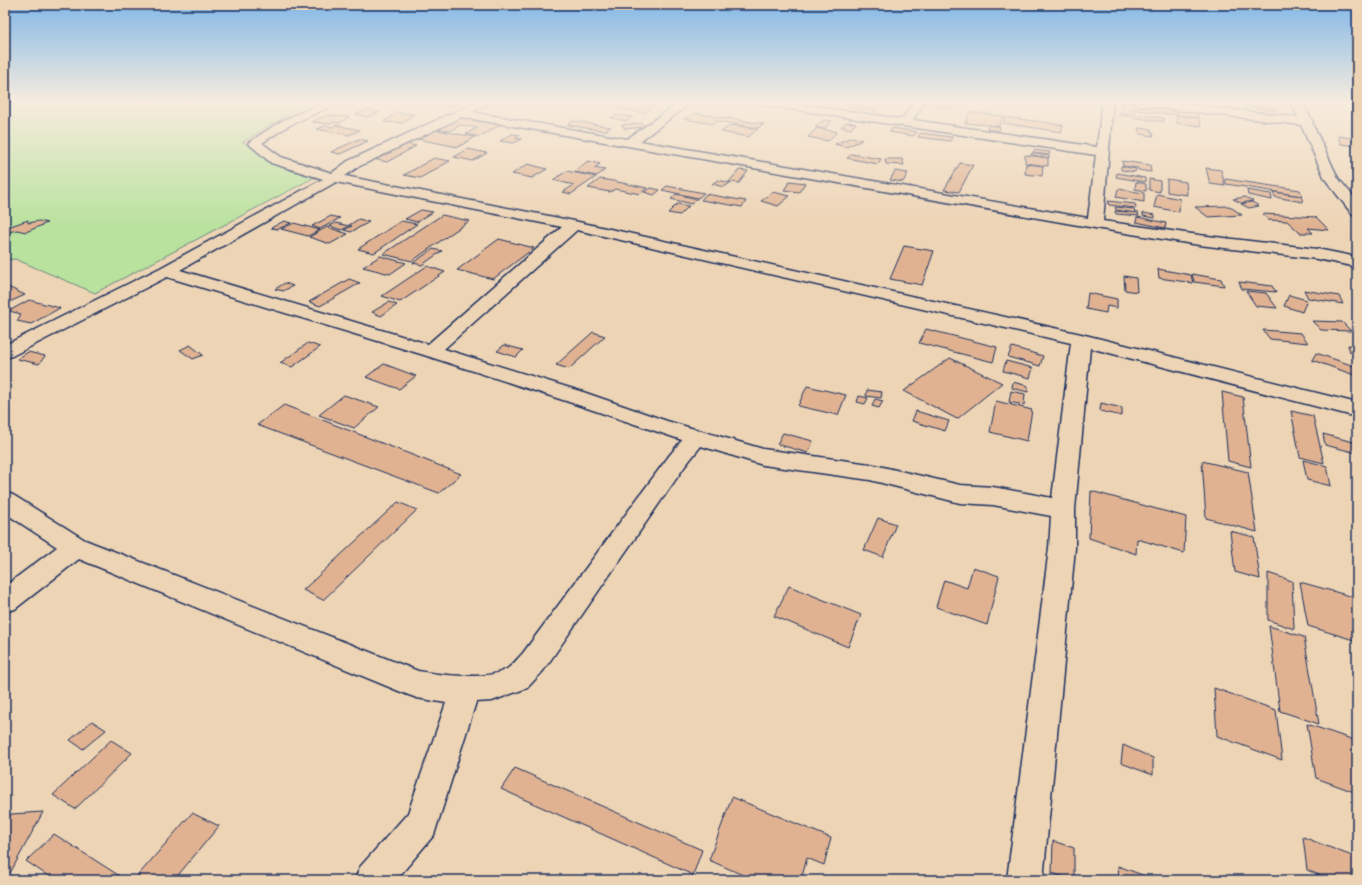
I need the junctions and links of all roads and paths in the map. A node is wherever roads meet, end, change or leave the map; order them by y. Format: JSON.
{"nodes":[{"id":1,"x":254,"y":143,"type":"edge"},
{"id":2,"x":395,"y":143,"type":"edge"},
{"id":3,"x":631,"y":143,"type":"edge"},
{"id":4,"x":1046,"y":143,"type":"edge"},
{"id":5,"x":1104,"y":143,"type":"edge"},
{"id":6,"x":1315,"y":143,"type":"edge"},
{"id":7,"x":1103,"y":152,"type":"junction"},
{"id":8,"x":334,"y":178,"type":"junction"},
{"id":9,"x":1332,"y":179,"type":"junction"},
{"id":10,"x":1351,"y":182,"type":"dead end"},
{"id":11,"x":1357,"y":211,"type":"edge"},
{"id":12,"x":1095,"y":224,"type":"junction"},
{"id":13,"x":574,"y":225,"type":"junction"},
{"id":14,"x":1357,"y":262,"type":"edge"},
{"id":15,"x":166,"y":271,"type":"junction"},
{"id":16,"x":1081,"y":340,"type":"junction"},
{"id":17,"x":431,"y":351,"type":"junction"},
{"id":18,"x":5,"y":352,"type":"edge"},
{"id":19,"x":1357,"y":410,"type":"edge"},
{"id":20,"x":697,"y":437,"type":"junction"},
{"id":21,"x":5,"y":501,"type":"edge"},
{"id":22,"x":1063,"y":509,"type":"junction"},
{"id":23,"x":76,"y":547,"type":"junction"},
{"id":24,"x":5,"y":600,"type":"edge"},
{"id":25,"x":465,"y":690,"type":"junction"},
{"id":26,"x":373,"y":880,"type":"edge"},
{"id":27,"x":1025,"y":880,"type":"edge"}],
"edges":[{"from":1,"to":8,"type":"street"},
{"from":2,"to":8,"type":"street"},
{"from":3,"to":12,"type":"street"},
{"from":4,"to":7,"type":"street"},
{"from":5,"to":7,"type":"street"},
{"from":6,"to":9,"type":"street"},
{"from":7,"to":12,"type":"street"},
{"from":8,"to":13,"type":"street"},
{"from":8,"to":15,"type":"street"},
{"from":9,"to":10,"type":"street"},
{"from":9,"to":11,"type":"street"},
{"from":12,"to":14,"type":"street"},
{"from":13,"to":16,"type":"street"},
{"from":13,"to":17,"type":"street"},
{"from":15,"to":17,"type":"street"},
{"from":15,"to":18,"type":"street"},
{"from":16,"to":19,"type":"street"},
{"from":16,"to":22,"type":"street"},
{"from":17,"to":20,"type":"street"},
{"from":20,"to":22,"type":"street"},
{"from":20,"to":25,"type":"street"},
{"from":21,"to":23,"type":"street"},
{"from":22,"to":27,"type":"street"},
{"from":23,"to":24,"type":"street"},
{"from":23,"to":25,"type":"street"},
{"from":25,"to":26,"type":"street"}]}
